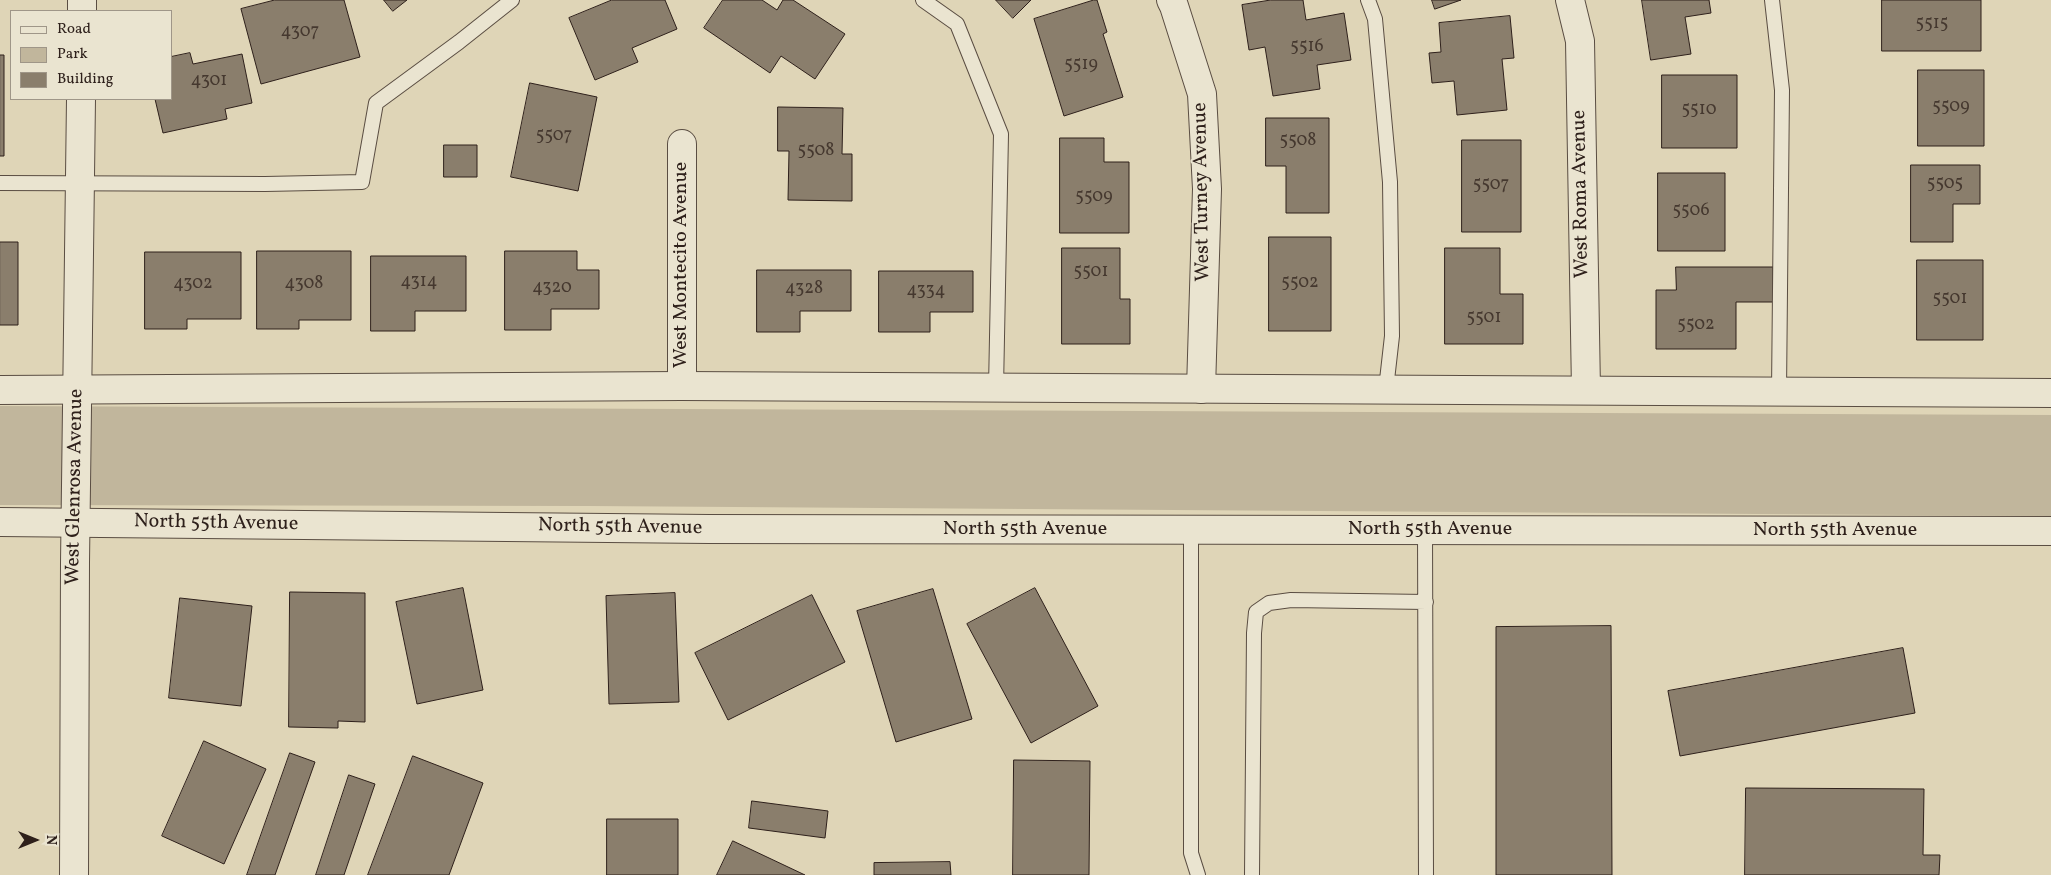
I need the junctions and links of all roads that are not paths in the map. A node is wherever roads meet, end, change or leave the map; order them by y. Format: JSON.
{"nodes":[{"id":1,"x":512,"y":0,"type":"edge"},
{"id":2,"x":923,"y":0,"type":"edge"},
{"id":3,"x":1171,"y":0,"type":"edge"},
{"id":4,"x":1368,"y":0,"type":"edge"},
{"id":5,"x":1570,"y":0,"type":"edge"},
{"id":6,"x":1772,"y":0,"type":"edge"},
{"id":7,"x":81,"y":100,"type":"edge"},
{"id":8,"x":682,"y":144,"type":"dead end"},
{"id":9,"x":0,"y":183,"type":"edge"},
{"id":10,"x":81,"y":183,"type":"junction"},
{"id":11,"x":682,"y":386,"type":"junction"},
{"id":12,"x":996,"y":388,"type":"junction"},
{"id":13,"x":1201,"y":389,"type":"junction"},
{"id":14,"x":1386,"y":389,"type":"junction"},
{"id":15,"x":0,"y":390,"type":"edge"},
{"id":16,"x":78,"y":390,"type":"junction"},
{"id":17,"x":1586,"y":390,"type":"junction"},
{"id":18,"x":1778,"y":391,"type":"junction"},
{"id":19,"x":2051,"y":392,"type":"edge"},
{"id":20,"x":0,"y":522,"type":"edge"},
{"id":21,"x":76,"y":523,"type":"junction"},
{"id":22,"x":1191,"y":530,"type":"junction"},
{"id":23,"x":1425,"y":530,"type":"junction"},
{"id":24,"x":2051,"y":531,"type":"edge"},
{"id":25,"x":1426,"y":602,"type":"junction"},
{"id":26,"x":74,"y":875,"type":"edge"},
{"id":27,"x":1198,"y":875,"type":"edge"},
{"id":28,"x":1252,"y":875,"type":"edge"},
{"id":29,"x":1426,"y":875,"type":"edge"}],
"edges":[{"from":1,"to":10,"type":"lane"},
{"from":2,"to":12,"type":"lane"},
{"from":3,"to":13,"type":"street","name":"West Turney Avenue"},
{"from":4,"to":14,"type":"lane"},
{"from":5,"to":17,"type":"street","name":"West Roma Avenue"},
{"from":6,"to":18,"type":"lane"},
{"from":7,"to":10,"type":"street","name":"West Glenrosa Avenue"},
{"from":8,"to":11,"type":"street","name":"West Montecito Avenue"},
{"from":9,"to":10,"type":"lane"},
{"from":10,"to":16,"type":"street","name":"West Glenrosa Avenue"},
{"from":11,"to":12,"type":"street"},
{"from":11,"to":16,"type":"street"},
{"from":12,"to":13,"type":"street"},
{"from":13,"to":14,"type":"street"},
{"from":14,"to":17,"type":"street"},
{"from":15,"to":16,"type":"street"},
{"from":16,"to":21,"type":"street","name":"West Glenrosa Avenue"},
{"from":17,"to":18,"type":"street"},
{"from":18,"to":19,"type":"street"},
{"from":20,"to":21,"type":"street","name":"North 55th Avenue"},
{"from":21,"to":22,"type":"street","name":"North 55th Avenue"},
{"from":21,"to":26,"type":"street","name":"West Glenrosa Avenue"},
{"from":22,"to":23,"type":"street","name":"North 55th Avenue"},
{"from":22,"to":27,"type":"lane"},
{"from":23,"to":24,"type":"street","name":"North 55th Avenue"},
{"from":23,"to":25,"type":"lane"},
{"from":25,"to":28,"type":"lane"},
{"from":25,"to":29,"type":"lane"}]}
